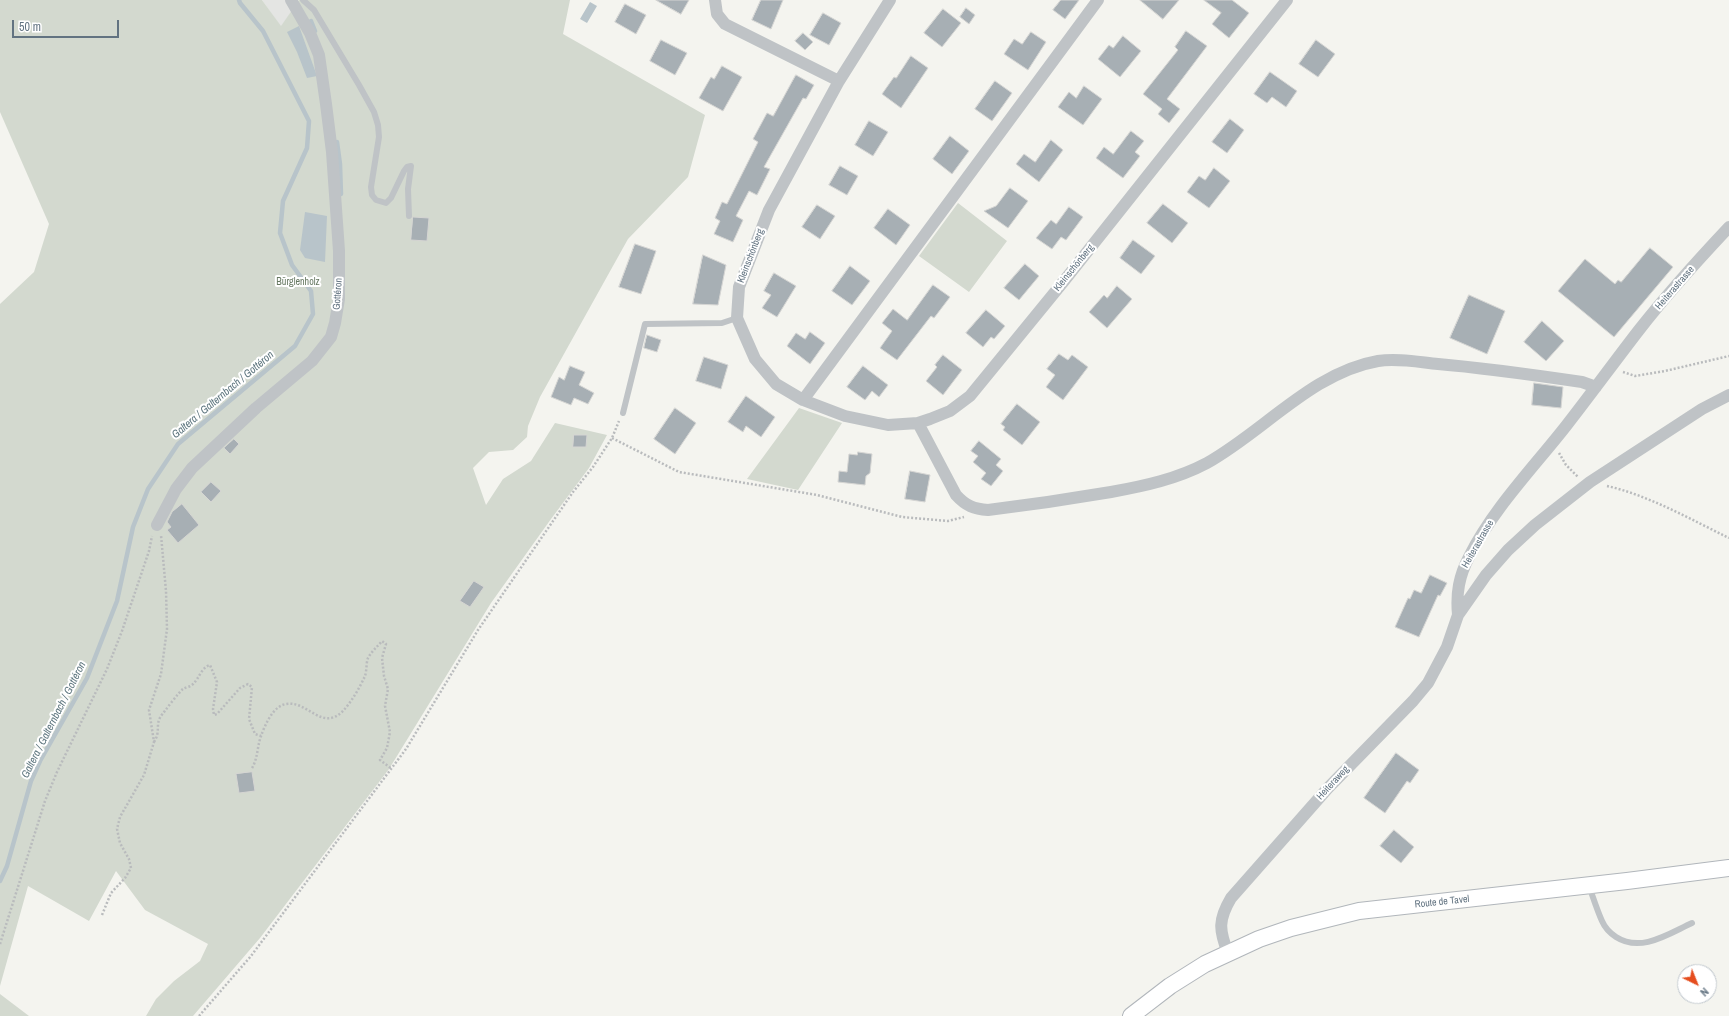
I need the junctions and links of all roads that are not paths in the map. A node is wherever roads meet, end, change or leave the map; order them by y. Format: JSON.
{"nodes":[{"id":1,"x":291,"y":0,"type":"edge"},
{"id":2,"x":303,"y":0,"type":"edge"},
{"id":3,"x":715,"y":0,"type":"edge"},
{"id":4,"x":890,"y":0,"type":"edge"},
{"id":5,"x":1098,"y":0,"type":"edge"},
{"id":6,"x":1287,"y":0,"type":"edge"},
{"id":7,"x":839,"y":81,"type":"junction"},
{"id":8,"x":409,"y":216,"type":"dead end"},
{"id":9,"x":1729,"y":227,"type":"edge"},
{"id":10,"x":737,"y":318,"type":"junction"},
{"id":11,"x":1596,"y":387,"type":"junction"},
{"id":12,"x":1729,"y":395,"type":"edge"},
{"id":13,"x":803,"y":400,"type":"junction"},
{"id":14,"x":623,"y":413,"type":"road end"},
{"id":15,"x":918,"y":423,"type":"junction"},
{"id":16,"x":157,"y":524,"type":"road end"},
{"id":17,"x":1458,"y":615,"type":"junction"},
{"id":18,"x":1729,"y":868,"type":"edge"},
{"id":19,"x":1589,"y":886,"type":"junction"},
{"id":20,"x":1692,"y":923,"type":"dead end"},
{"id":21,"x":1228,"y":953,"type":"junction"},
{"id":22,"x":1131,"y":1016,"type":"edge"}],
"edges":[{"from":1,"to":16,"type":"street","name":"Gottéron"},
{"from":2,"to":8,"type":"lane"},
{"from":3,"to":7,"type":"street"},
{"from":4,"to":7,"type":"street","name":"Kleinschönberg"},
{"from":5,"to":13,"type":"street"},
{"from":6,"to":15,"type":"street","name":"Kleinschönberg"},
{"from":7,"to":10,"type":"street","name":"Kleinschönberg"},
{"from":9,"to":11,"type":"street","name":"Heiterastrasse"},
{"from":10,"to":13,"type":"street","name":"Kleinschönberg"},
{"from":10,"to":14,"type":"lane"},
{"from":11,"to":15,"type":"street"},
{"from":11,"to":17,"type":"street","name":"Heiterastrasse"},
{"from":12,"to":17,"type":"street"},
{"from":13,"to":15,"type":"street","name":"Kleinschönberg"},
{"from":17,"to":21,"type":"street","name":"Heiteraweg"},
{"from":18,"to":19,"type":"main road","name":"Route de Tavel"},
{"from":19,"to":20,"type":"lane"},
{"from":19,"to":21,"type":"main road","name":"Route de Tavel"},
{"from":21,"to":22,"type":"main road","name":"Route de Tavel"}]}
